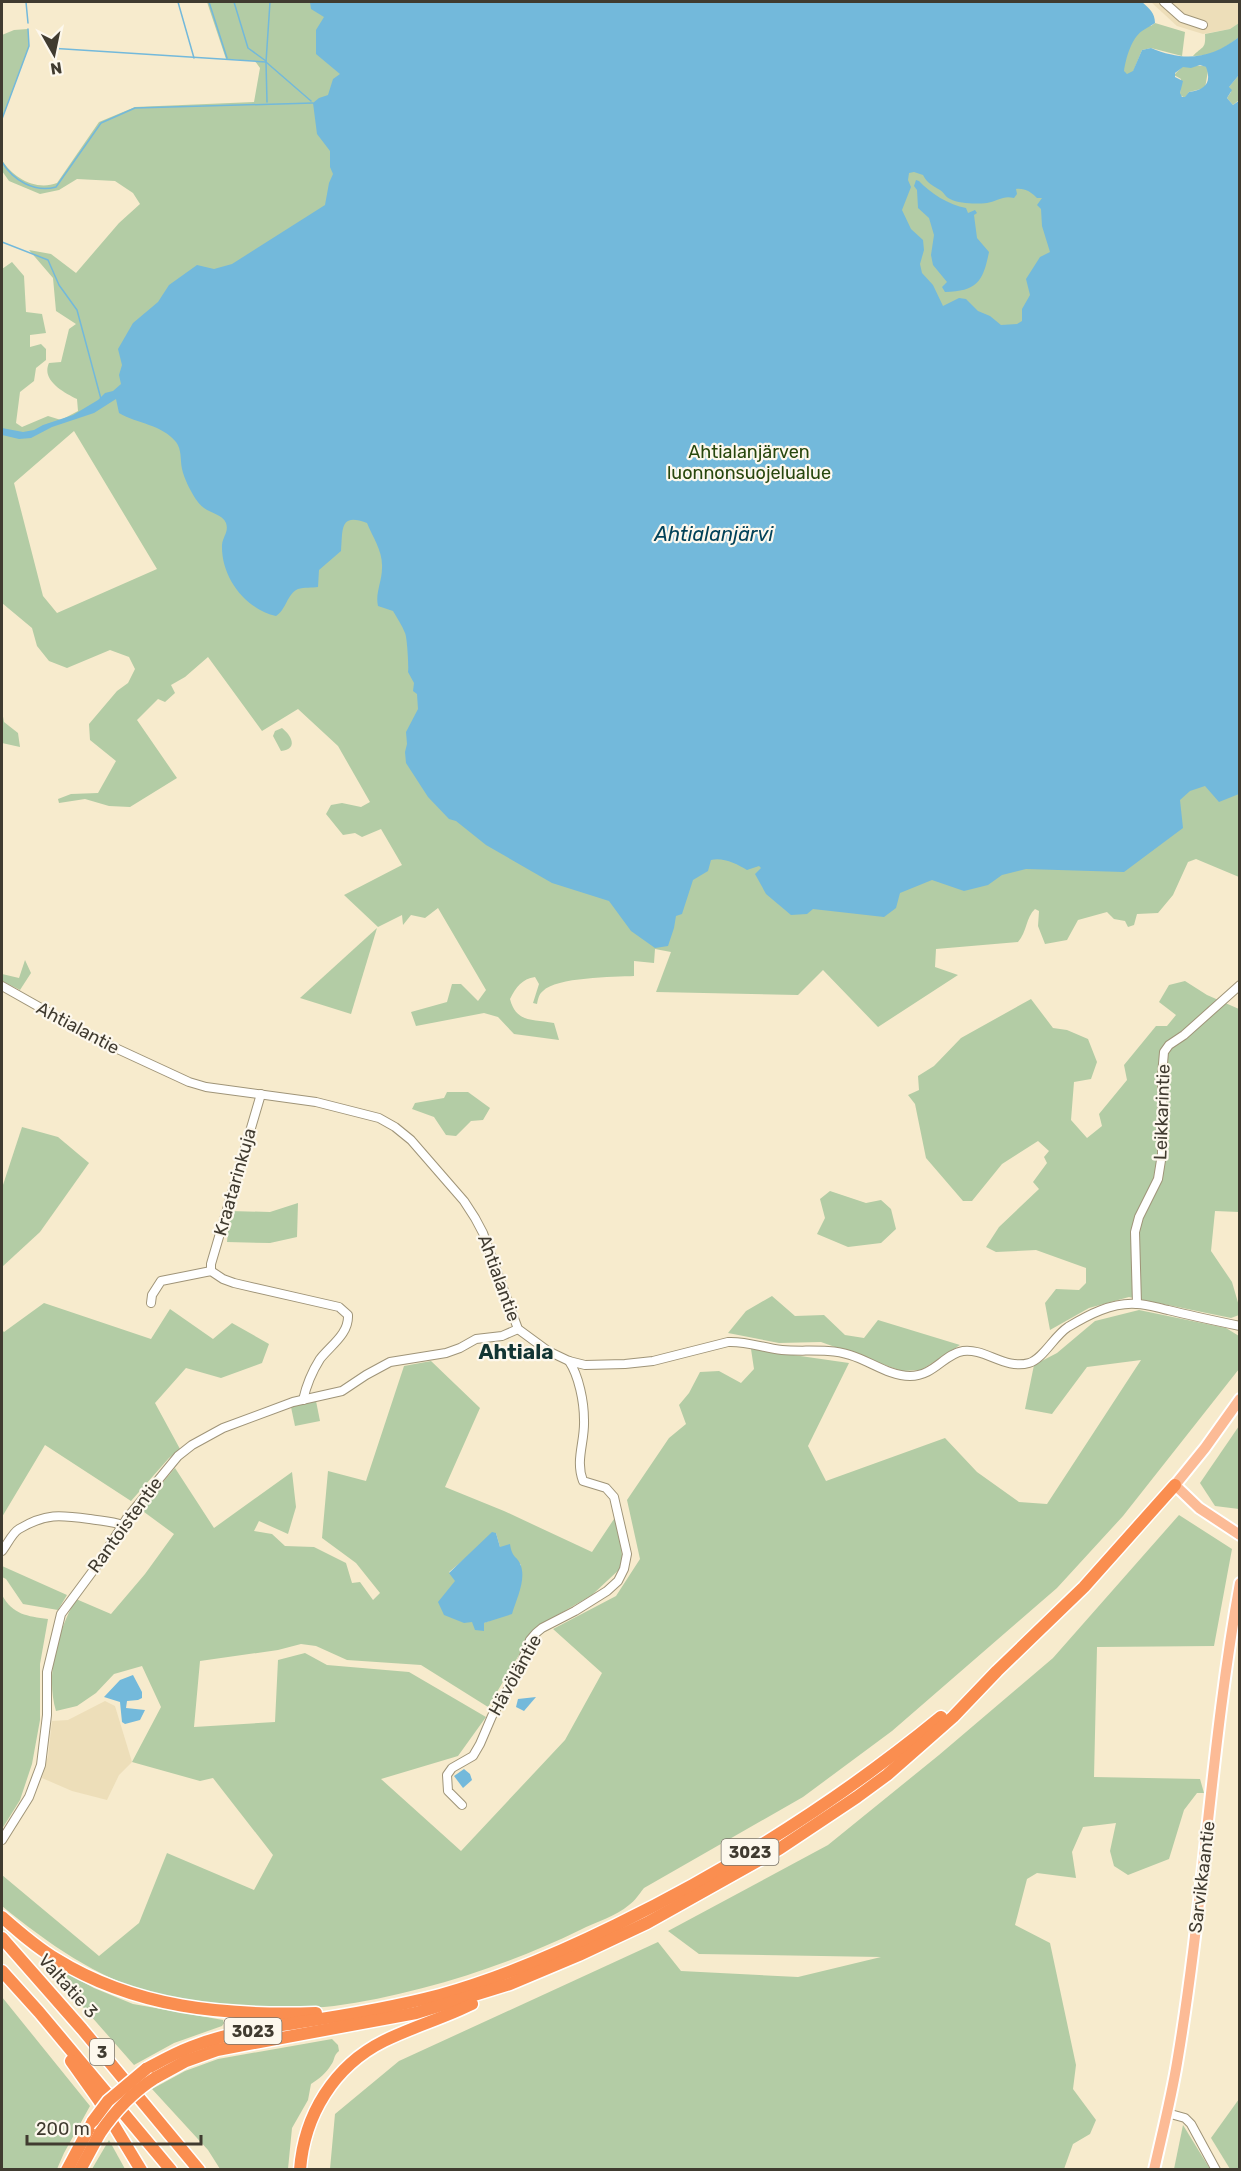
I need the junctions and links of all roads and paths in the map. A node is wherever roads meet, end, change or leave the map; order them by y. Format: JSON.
{"nodes":[{"id":1,"x":1164,"y":2,"type":"edge"},
{"id":2,"x":1203,"y":25,"type":"dead end"},
{"id":3,"x":1239,"y":985,"type":"edge"},
{"id":4,"x":2,"y":986,"type":"edge"},
{"id":5,"x":261,"y":1094,"type":"junction"},
{"id":6,"x":211,"y":1271,"type":"junction"},
{"id":7,"x":151,"y":1303,"type":"dead end"},
{"id":8,"x":1137,"y":1304,"type":"junction"},
{"id":9,"x":1239,"y":1326,"type":"edge"},
{"id":10,"x":518,"y":1329,"type":"junction"},
{"id":11,"x":569,"y":1361,"type":"junction"},
{"id":12,"x":585,"y":1365,"type":"junction"},
{"id":13,"x":576,"y":1375,"type":"junction"},
{"id":14,"x":1239,"y":1399,"type":"edge"},
{"id":15,"x":303,"y":1400,"type":"junction"},
{"id":16,"x":1175,"y":1485,"type":"junction"},
{"id":17,"x":122,"y":1525,"type":"junction"},
{"id":18,"x":1239,"y":1535,"type":"edge"},
{"id":19,"x":2,"y":1551,"type":"edge"},
{"id":20,"x":1239,"y":1583,"type":"edge"},
{"id":21,"x":997,"y":1671,"type":"junction"},
{"id":22,"x":462,"y":1805,"type":"dead end"},
{"id":23,"x":2,"y":1840,"type":"edge"},
{"id":24,"x":2,"y":1917,"type":"edge"},
{"id":25,"x":2,"y":1938,"type":"edge"},
{"id":26,"x":2,"y":1971,"type":"edge"},
{"id":27,"x":510,"y":1984,"type":"junction"},
{"id":28,"x":39,"y":2012,"type":"junction"},
{"id":29,"x":365,"y":2012,"type":"junction"},
{"id":30,"x":151,"y":2074,"type":"junction"},
{"id":31,"x":1167,"y":2113,"type":"junction"},
{"id":32,"x":67,"y":2169,"type":"edge"},
{"id":33,"x":80,"y":2169,"type":"edge"},
{"id":34,"x":141,"y":2169,"type":"edge"},
{"id":35,"x":171,"y":2169,"type":"edge"},
{"id":36,"x":200,"y":2169,"type":"edge"},
{"id":37,"x":300,"y":2169,"type":"edge"},
{"id":38,"x":1154,"y":2169,"type":"edge"},
{"id":39,"x":1216,"y":2169,"type":"edge"}],
"edges":[{"from":1,"to":2,"type":"street"},
{"from":3,"to":8,"type":"street","name":"Leikkarintie"},
{"from":4,"to":5,"type":"street","name":"Ahtialantie"},
{"from":5,"to":6,"type":"street","name":"Kraatarinkuja"},
{"from":5,"to":10,"type":"street","name":"Ahtialantie"},
{"from":6,"to":7,"type":"street"},
{"from":6,"to":15,"type":"street"},
{"from":8,"to":9,"type":"street","name":"Ahtialantie"},
{"from":8,"to":12,"type":"street","name":"Ahtialantie"},
{"from":10,"to":11,"type":"street","name":"Ahtialantie"},
{"from":10,"to":15,"type":"street","name":"Rantoistentie"},
{"from":11,"to":12,"type":"street","name":"Ahtialantie"},
{"from":11,"to":13,"type":"street","name":"Hävöläntie"},
{"from":12,"to":13,"type":"street"},
{"from":13,"to":22,"type":"street","name":"Hävöläntie"},
{"from":14,"to":16,"type":"main road"},
{"from":15,"to":17,"type":"street","name":"Rantoistentie"},
{"from":16,"to":18,"type":"main road"},
{"from":16,"to":21,"type":"highway","number":"3023"},
{"from":17,"to":19,"type":"street"},
{"from":17,"to":23,"type":"street","name":"Rantoistentie"},
{"from":20,"to":31,"type":"main road","name":"Sarvikkaantie"},
{"from":21,"to":27,"type":"highway","number":"3023"},
{"from":21,"to":29,"type":"highway","number":"3023"},
{"from":24,"to":29,"type":"highway"},
{"from":25,"to":36,"type":"highway","name":"Valtatie 3","number":"3"},
{"from":26,"to":28,"type":"highway","number":"3"},
{"from":27,"to":30,"type":"highway","number":"3023"},
{"from":27,"to":37,"type":"highway"},
{"from":28,"to":34,"type":"highway"},
{"from":28,"to":35,"type":"highway","number":"3"},
{"from":29,"to":30,"type":"highway","number":"3023"},
{"from":30,"to":32,"type":"highway","bridge":true},
{"from":30,"to":33,"type":"highway","bridge":true},
{"from":31,"to":38,"type":"main road","name":"Sarvikkaantie"},
{"from":31,"to":39,"type":"street"}]}
